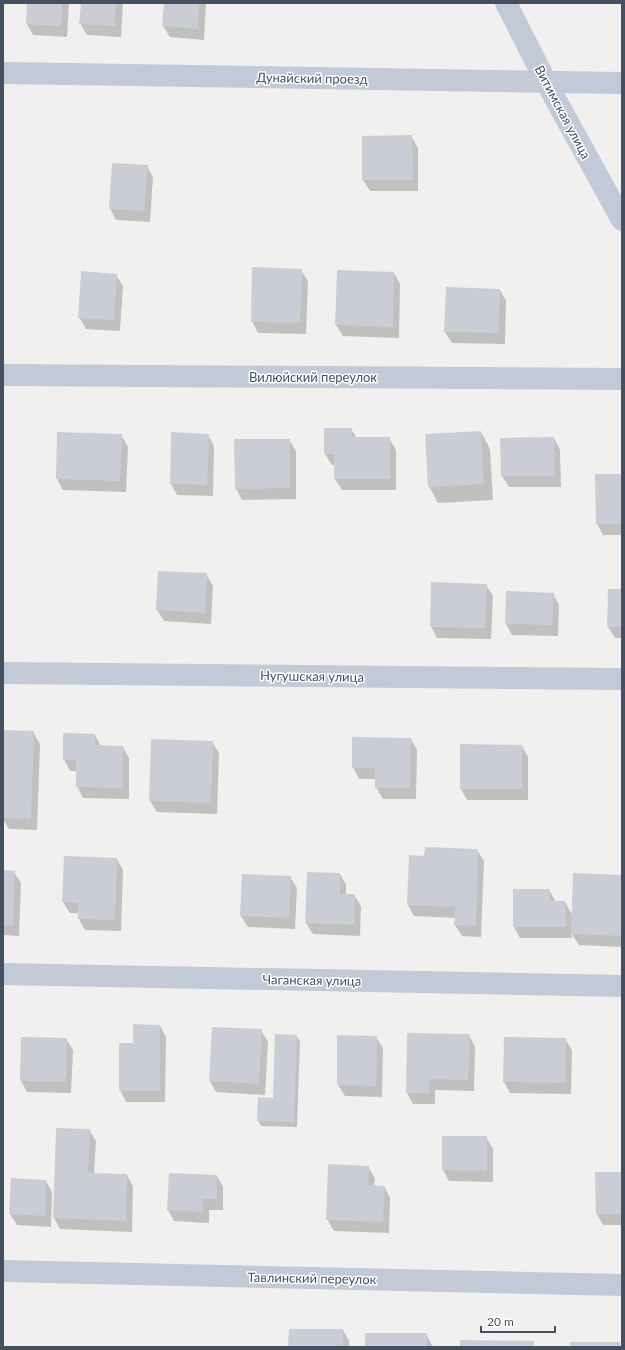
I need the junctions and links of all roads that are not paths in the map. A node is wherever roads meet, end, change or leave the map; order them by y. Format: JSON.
{"nodes":[{"id":1,"x":506,"y":3,"type":"edge"},
{"id":2,"x":3,"y":73,"type":"edge"},
{"id":3,"x":546,"y":82,"type":"junction"},
{"id":4,"x":622,"y":83,"type":"edge"},
{"id":5,"x":622,"y":220,"type":"edge"},
{"id":6,"x":3,"y":375,"type":"edge"},
{"id":7,"x":622,"y":379,"type":"edge"},
{"id":8,"x":3,"y":672,"type":"edge"},
{"id":9,"x":622,"y":679,"type":"edge"},
{"id":10,"x":3,"y":974,"type":"edge"},
{"id":11,"x":622,"y":986,"type":"edge"},
{"id":12,"x":3,"y":1270,"type":"edge"},
{"id":13,"x":622,"y":1285,"type":"edge"}],
"edges":[{"from":1,"to":3,"type":"street","name":"Витимская улица"},
{"from":2,"to":3,"type":"street","name":"Дунайский проезд"},
{"from":3,"to":4,"type":"street","name":"Дунайский проезд"},
{"from":3,"to":5,"type":"street","name":"Витимская улица"},
{"from":6,"to":7,"type":"street","name":"Вилюйский переулок"},
{"from":8,"to":9,"type":"street","name":"Нугушская улица"},
{"from":10,"to":11,"type":"street","name":"Чаганская улица"},
{"from":12,"to":13,"type":"street","name":"Тавлинский переулок"}]}
